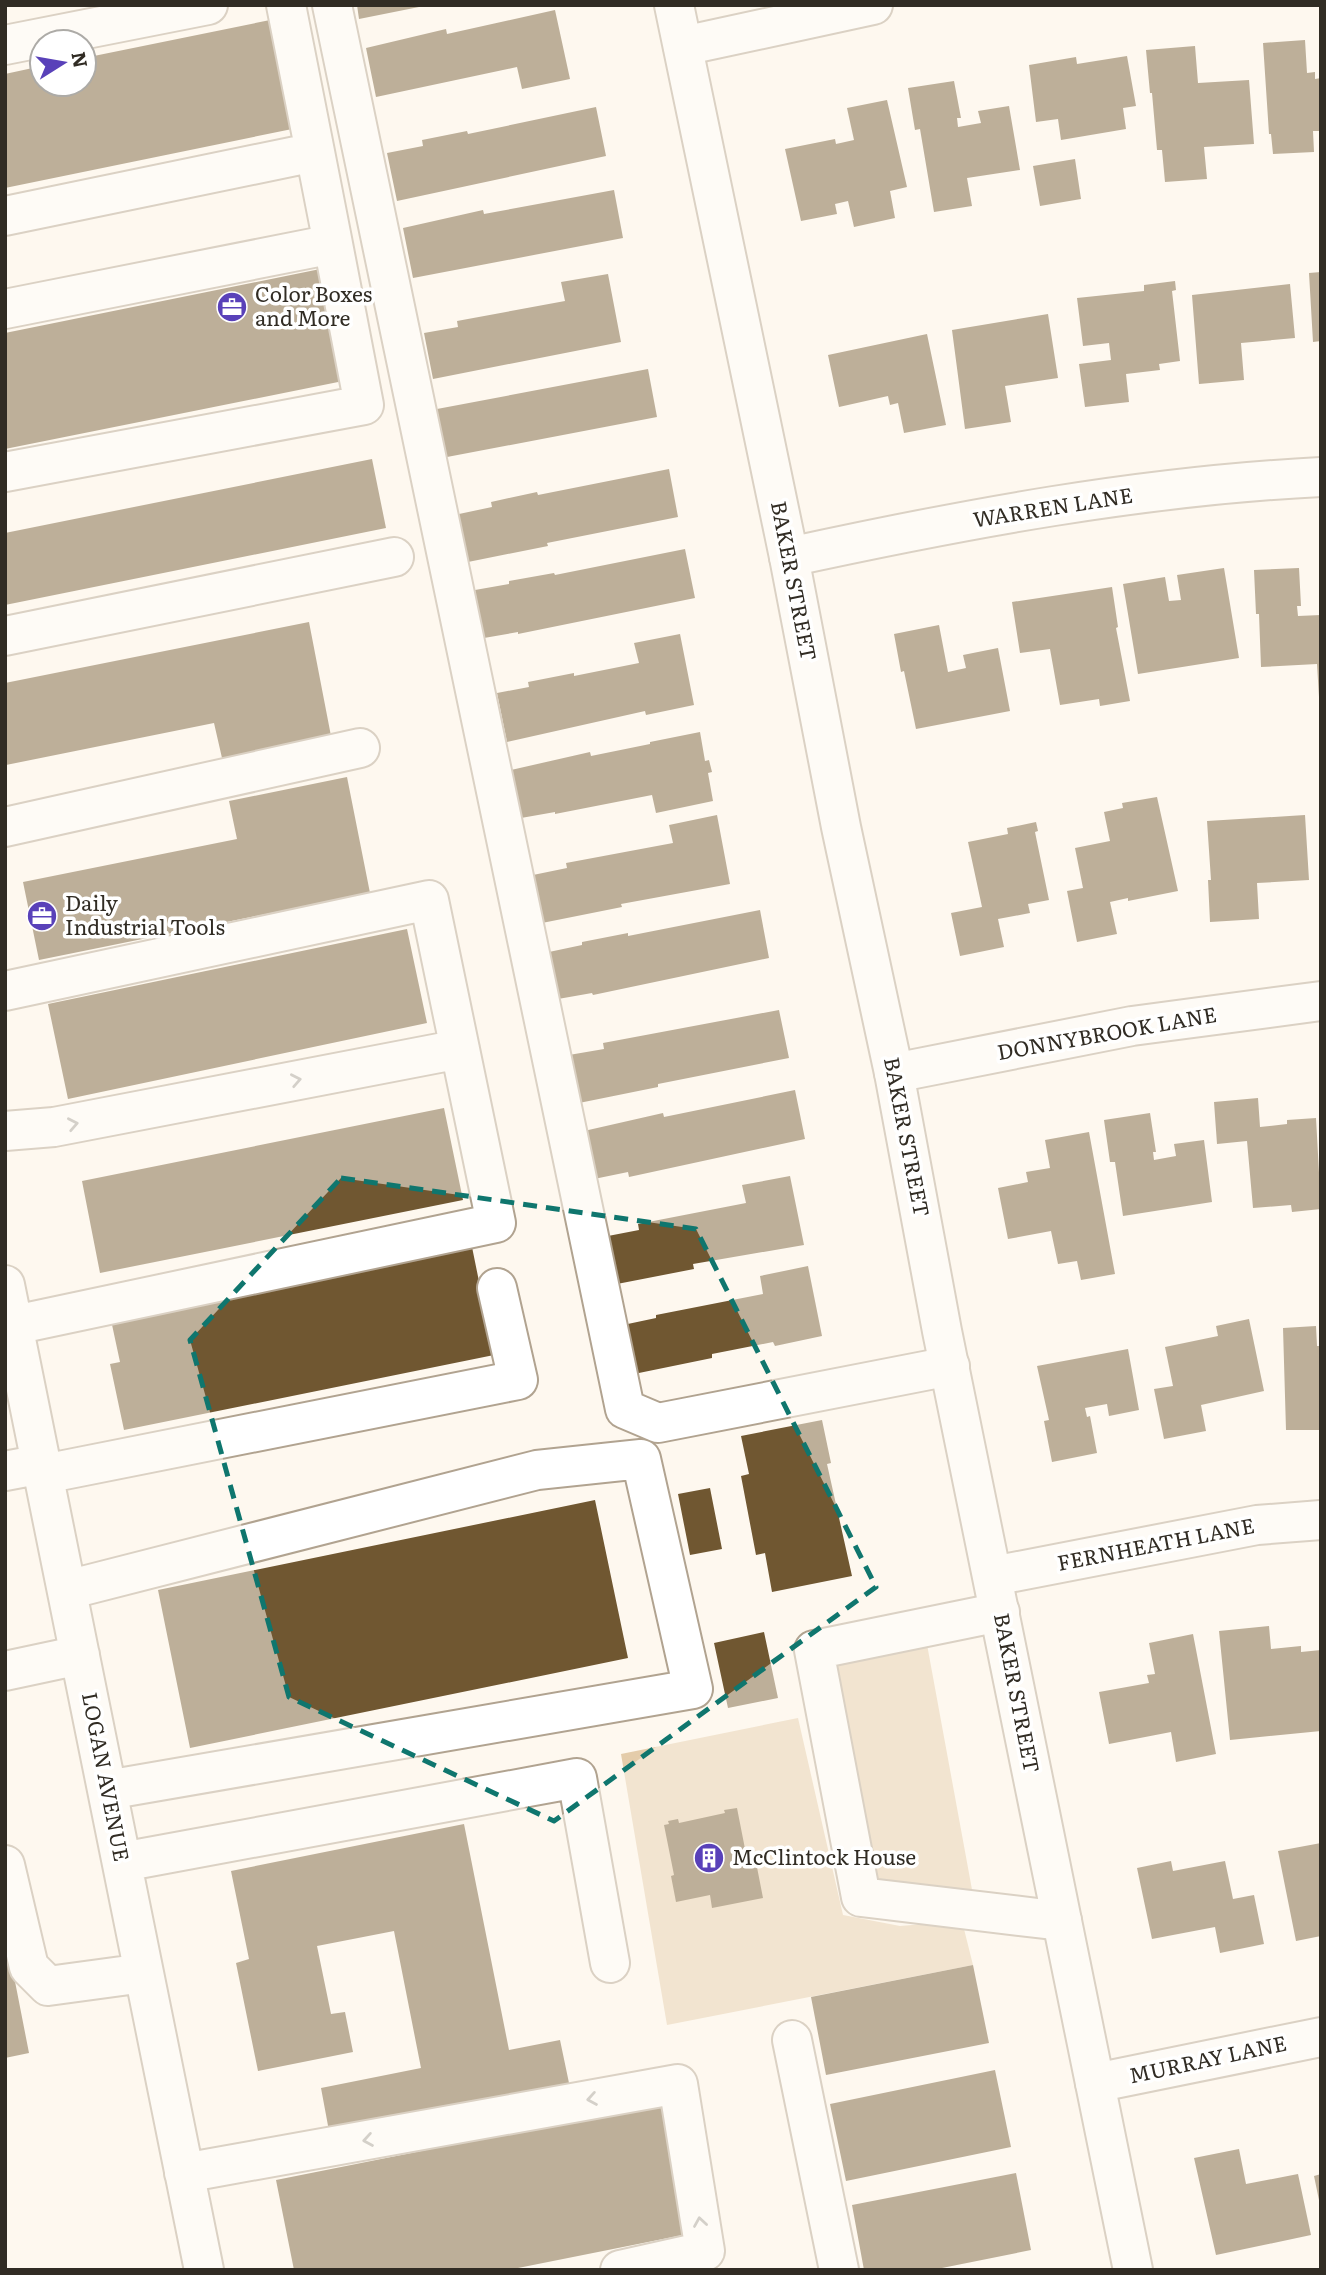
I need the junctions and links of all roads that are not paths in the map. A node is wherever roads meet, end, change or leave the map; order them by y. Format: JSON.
{"nodes":[{"id":1,"x":208,"y":5,"type":"edge"},
{"id":2,"x":286,"y":5,"type":"edge"},
{"id":3,"x":332,"y":5,"type":"edge"},
{"id":4,"x":674,"y":5,"type":"edge"},
{"id":5,"x":873,"y":5,"type":"edge"},
{"id":6,"x":5,"y":45,"type":"edge"},
{"id":7,"x":682,"y":46,"type":"junction"},
{"id":8,"x":315,"y":152,"type":"junction"},
{"id":9,"x":5,"y":216,"type":"edge"},
{"id":10,"x":333,"y":244,"type":"junction"},
{"id":11,"x":5,"y":309,"type":"edge"},
{"id":12,"x":5,"y":472,"type":"edge"},
{"id":13,"x":1321,"y":477,"type":"edge"},
{"id":14,"x":789,"y":557,"type":"junction"},
{"id":15,"x":394,"y":558,"type":"dead end"},
{"id":16,"x":5,"y":636,"type":"edge"},
{"id":17,"x":360,"y":748,"type":"dead end"},
{"id":18,"x":5,"y":827,"type":"edge"},
{"id":19,"x":5,"y":991,"type":"edge"},
{"id":20,"x":1321,"y":1001,"type":"edge"},
{"id":21,"x":460,"y":1049,"type":"junction"},
{"id":22,"x":894,"y":1073,"type":"junction"},
{"id":23,"x":5,"y":1131,"type":"edge"},
{"id":24,"x":5,"y":1285,"type":"edge"},
{"id":25,"x":497,"y":1288,"type":"dead end"},
{"id":26,"x":9,"y":1326,"type":"edge"},
{"id":27,"x":950,"y":1366,"type":"junction"},
{"id":28,"x":30,"y":1470,"type":"edge"},
{"id":29,"x":1321,"y":1520,"type":"edge"},
{"id":30,"x":67,"y":1590,"type":"junction"},
{"id":31,"x":996,"y":1594,"type":"junction"},
{"id":32,"x":80,"y":1655,"type":"junction"},
{"id":33,"x":5,"y":1671,"type":"edge"},
{"id":34,"x":107,"y":1790,"type":"junction"},
{"id":35,"x":122,"y":1862,"type":"junction"},
{"id":36,"x":5,"y":1865,"type":"edge"},
{"id":37,"x":1062,"y":1921,"type":"junction"},
{"id":38,"x":610,"y":1964,"type":"dead end"},
{"id":39,"x":144,"y":1973,"type":"junction"},
{"id":40,"x":1321,"y":2037,"type":"edge"},
{"id":41,"x":792,"y":2040,"type":"dead end"},
{"id":42,"x":1095,"y":2083,"type":"junction"},
{"id":43,"x":184,"y":2173,"type":"junction"},
{"id":44,"x":204,"y":2270,"type":"edge"},
{"id":45,"x":620,"y":2270,"type":"edge"},
{"id":46,"x":839,"y":2270,"type":"edge"},
{"id":47,"x":1133,"y":2270,"type":"edge"}],
"edges":[{"from":1,"to":6,"type":"street"},
{"from":2,"to":8,"type":"street"},
{"from":3,"to":27,"type":"street"},
{"from":4,"to":7,"type":"street","name":"BAKER STREET"},
{"from":5,"to":7,"type":"street"},
{"from":7,"to":14,"type":"street","name":"BAKER STREET"},
{"from":8,"to":9,"type":"street"},
{"from":8,"to":10,"type":"street"},
{"from":10,"to":11,"type":"street"},
{"from":10,"to":12,"type":"street"},
{"from":13,"to":14,"type":"street","name":"WARREN LANE"},
{"from":14,"to":22,"type":"street","name":"BAKER STREET"},
{"from":15,"to":16,"type":"street"},
{"from":17,"to":18,"type":"street"},
{"from":19,"to":21,"type":"street"},
{"from":20,"to":22,"type":"street","name":"DONNYBROOK LANE"},
{"from":23,"to":21,"type":"street","one_way":true},
{"from":21,"to":26,"type":"street"},
{"from":22,"to":27,"type":"street","name":"BAKER STREET"},
{"from":24,"to":26,"type":"street","name":"LOGAN AVENUE"},
{"from":25,"to":28,"type":"street"},
{"from":26,"to":28,"type":"street","name":"LOGAN AVENUE"},
{"from":27,"to":31,"type":"street","name":"BAKER STREET"},
{"from":28,"to":30,"type":"street","name":"LOGAN AVENUE"},
{"from":29,"to":31,"type":"street","name":"FERNHEATH LANE"},
{"from":30,"to":32,"type":"street","name":"LOGAN AVENUE"},
{"from":30,"to":34,"type":"street"},
{"from":31,"to":37,"type":"street","name":"BAKER STREET"},
{"from":31,"to":37,"type":"street","name":"FERNHEATH LANE"},
{"from":32,"to":33,"type":"street"},
{"from":32,"to":34,"type":"street","name":"LOGAN AVENUE"},
{"from":34,"to":35,"type":"street","name":"LOGAN AVENUE"},
{"from":35,"to":38,"type":"street"},
{"from":35,"to":39,"type":"street","name":"LOGAN AVENUE"},
{"from":36,"to":39,"type":"street"},
{"from":37,"to":42,"type":"street","name":"BAKER STREET"},
{"from":39,"to":43,"type":"street","name":"LOGAN AVENUE"},
{"from":40,"to":42,"type":"street","name":"MURRAY LANE"},
{"from":41,"to":46,"type":"street"},
{"from":42,"to":47,"type":"street","name":"BAKER STREET"},
{"from":43,"to":44,"type":"street","name":"LOGAN AVENUE"},
{"from":45,"to":43,"type":"street","one_way":true}]}
